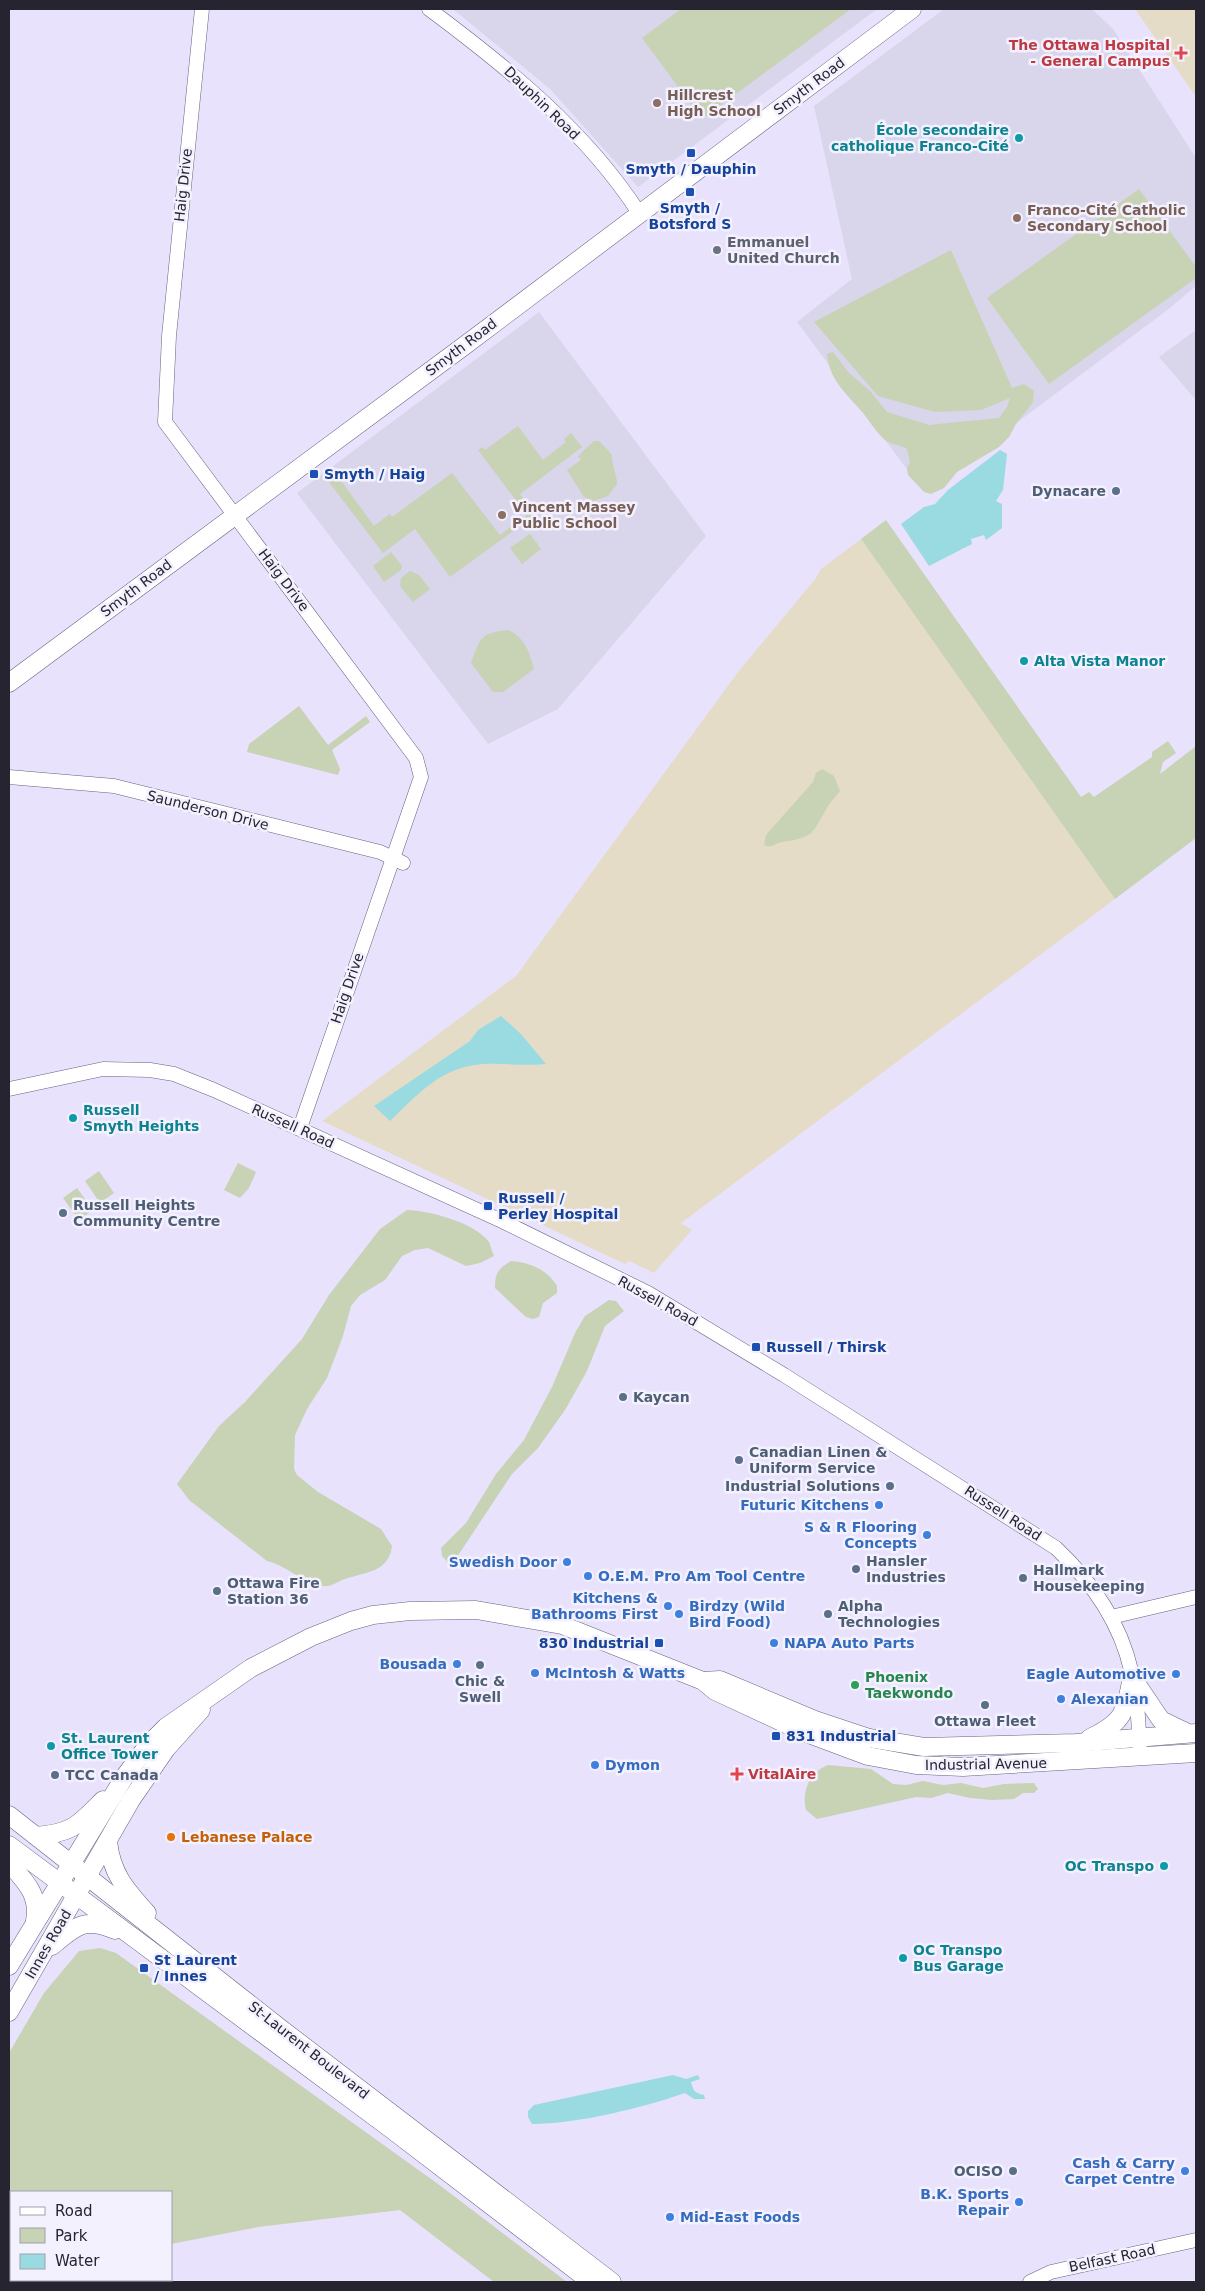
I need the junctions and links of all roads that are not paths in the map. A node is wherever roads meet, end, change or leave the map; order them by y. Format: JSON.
{"nodes":[{"id":1,"x":202,"y":9,"type":"edge"},
{"id":2,"x":429,"y":9,"type":"edge"},
{"id":3,"x":912,"y":9,"type":"edge"},
{"id":4,"x":639,"y":213,"type":"junction"},
{"id":5,"x":236,"y":515,"type":"junction"},
{"id":6,"x":9,"y":683,"type":"edge"},
{"id":7,"x":9,"y":777,"type":"edge"},
{"id":8,"x":398,"y":860,"type":"junction"},
{"id":9,"x":9,"y":1089,"type":"edge"},
{"id":10,"x":300,"y":1128,"type":"junction"},
{"id":11,"x":1196,"y":1597,"type":"edge"},
{"id":12,"x":1111,"y":1617,"type":"junction"},
{"id":13,"x":1132,"y":1677,"type":"junction"},
{"id":14,"x":703,"y":1680,"type":"junction"},
{"id":15,"x":210,"y":1698,"type":"junction"},
{"id":16,"x":1192,"y":1733,"type":"edge"},
{"id":17,"x":1139,"y":1737,"type":"junction"},
{"id":18,"x":1076,"y":1744,"type":"junction"},
{"id":19,"x":1196,"y":1753,"type":"edge"},
{"id":20,"x":1140,"y":1758,"type":"junction"},
{"id":21,"x":126,"y":1776,"type":"junction"},
{"id":22,"x":9,"y":1815,"type":"edge"},
{"id":23,"x":36,"y":1836,"type":"junction"},
{"id":24,"x":108,"y":1841,"type":"junction"},
{"id":25,"x":9,"y":1845,"type":"edge"},
{"id":26,"x":9,"y":1863,"type":"edge"},
{"id":27,"x":71,"y":1865,"type":"junction"},
{"id":28,"x":88,"y":1878,"type":"junction"},
{"id":29,"x":60,"y":1883,"type":"junction"},
{"id":30,"x":76,"y":1896,"type":"junction"},
{"id":31,"x":35,"y":1921,"type":"junction"},
{"id":32,"x":136,"y":1938,"type":"junction"},
{"id":33,"x":181,"y":1949,"type":"junction"},
{"id":34,"x":39,"y":1958,"type":"junction"},
{"id":35,"x":9,"y":1966,"type":"edge"},
{"id":36,"x":9,"y":2012,"type":"edge"},
{"id":37,"x":399,"y":2128,"type":"junction"},
{"id":38,"x":479,"y":2189,"type":"junction"},
{"id":39,"x":1196,"y":2240,"type":"edge"},
{"id":40,"x":591,"y":2282,"type":"edge"},
{"id":41,"x":612,"y":2282,"type":"edge"},
{"id":42,"x":1030,"y":2282,"type":"edge"}],
"edges":[{"from":1,"to":5,"type":"street","name":"Haig Drive"},
{"from":2,"to":4,"type":"street","name":"Dauphin Road"},
{"from":3,"to":4,"type":"main road","name":"Smyth Road"},
{"from":4,"to":5,"type":"main road","name":"Smyth Road"},
{"from":5,"to":6,"type":"main road","name":"Smyth Road"},
{"from":5,"to":8,"type":"street","name":"Haig Drive"},
{"from":7,"to":8,"type":"street","name":"Saunderson Drive"},
{"from":8,"to":10,"type":"street","name":"Haig Drive"},
{"from":9,"to":10,"type":"street","name":"Russell Road"},
{"from":10,"to":12,"type":"street","name":"Russell Road"},
{"from":11,"to":12,"type":"street"},
{"from":12,"to":13,"type":"street","name":"Russell Road"},
{"from":13,"to":16,"type":"main road"},
{"from":13,"to":17,"type":"street","name":"Russell Road"},
{"from":13,"to":18,"type":"main road"},
{"from":14,"to":15,"type":"main road","name":"Industrial Avenue"},
{"from":14,"to":18,"type":"main road","name":"Industrial Avenue"},
{"from":14,"to":20,"type":"main road","name":"Industrial Avenue"},
{"from":15,"to":21,"type":"main road","name":"Industrial Avenue"},
{"from":15,"to":24,"type":"main road","name":"Industrial Avenue"},
{"from":16,"to":17,"type":"main road","name":"Industrial Avenue"},
{"from":17,"to":18,"type":"main road","name":"Industrial Avenue"},
{"from":17,"to":20,"type":"street","name":"Russell Road"},
{"from":19,"to":20,"type":"main road","name":"Industrial Avenue"},
{"from":21,"to":23,"type":"main road"},
{"from":21,"to":27,"type":"main road","name":"Industrial Avenue"},
{"from":22,"to":23,"type":"main road","name":"St-Laurent Boulevard"},
{"from":23,"to":27,"type":"main road","name":"St-Laurent Boulevard"},
{"from":24,"to":28,"type":"main road","name":"Industrial Avenue"},
{"from":24,"to":33,"type":"main road"},
{"from":25,"to":29,"type":"main road","name":"St-Laurent Boulevard"},
{"from":26,"to":31,"type":"main road"},
{"from":27,"to":28,"type":"main road","name":"St-Laurent Boulevard"},
{"from":27,"to":29,"type":"main road","name":"Innes Road"},
{"from":28,"to":30,"type":"main road","name":"Innes Road"},
{"from":28,"to":33,"type":"main road","name":"St-Laurent Boulevard"},
{"from":29,"to":30,"type":"main road","name":"St-Laurent Boulevard"},
{"from":29,"to":31,"type":"main road","name":"Innes Road"},
{"from":30,"to":32,"type":"main road","name":"St-Laurent Boulevard"},
{"from":30,"to":34,"type":"main road","name":"Innes Road"},
{"from":31,"to":35,"type":"main road","name":"Innes Road"},
{"from":32,"to":34,"type":"main road"},
{"from":32,"to":37,"type":"main road","name":"St-Laurent Boulevard"},
{"from":33,"to":37,"type":"main road","name":"St-Laurent Boulevard"},
{"from":34,"to":36,"type":"main road","name":"Innes Road"},
{"from":37,"to":38,"type":"main road","name":"St-Laurent Boulevard"},
{"from":38,"to":40,"type":"main road","name":"St-Laurent Boulevard"},
{"from":38,"to":41,"type":"main road","name":"St-Laurent Boulevard"},
{"from":39,"to":42,"type":"street","name":"Belfast Road"}]}
